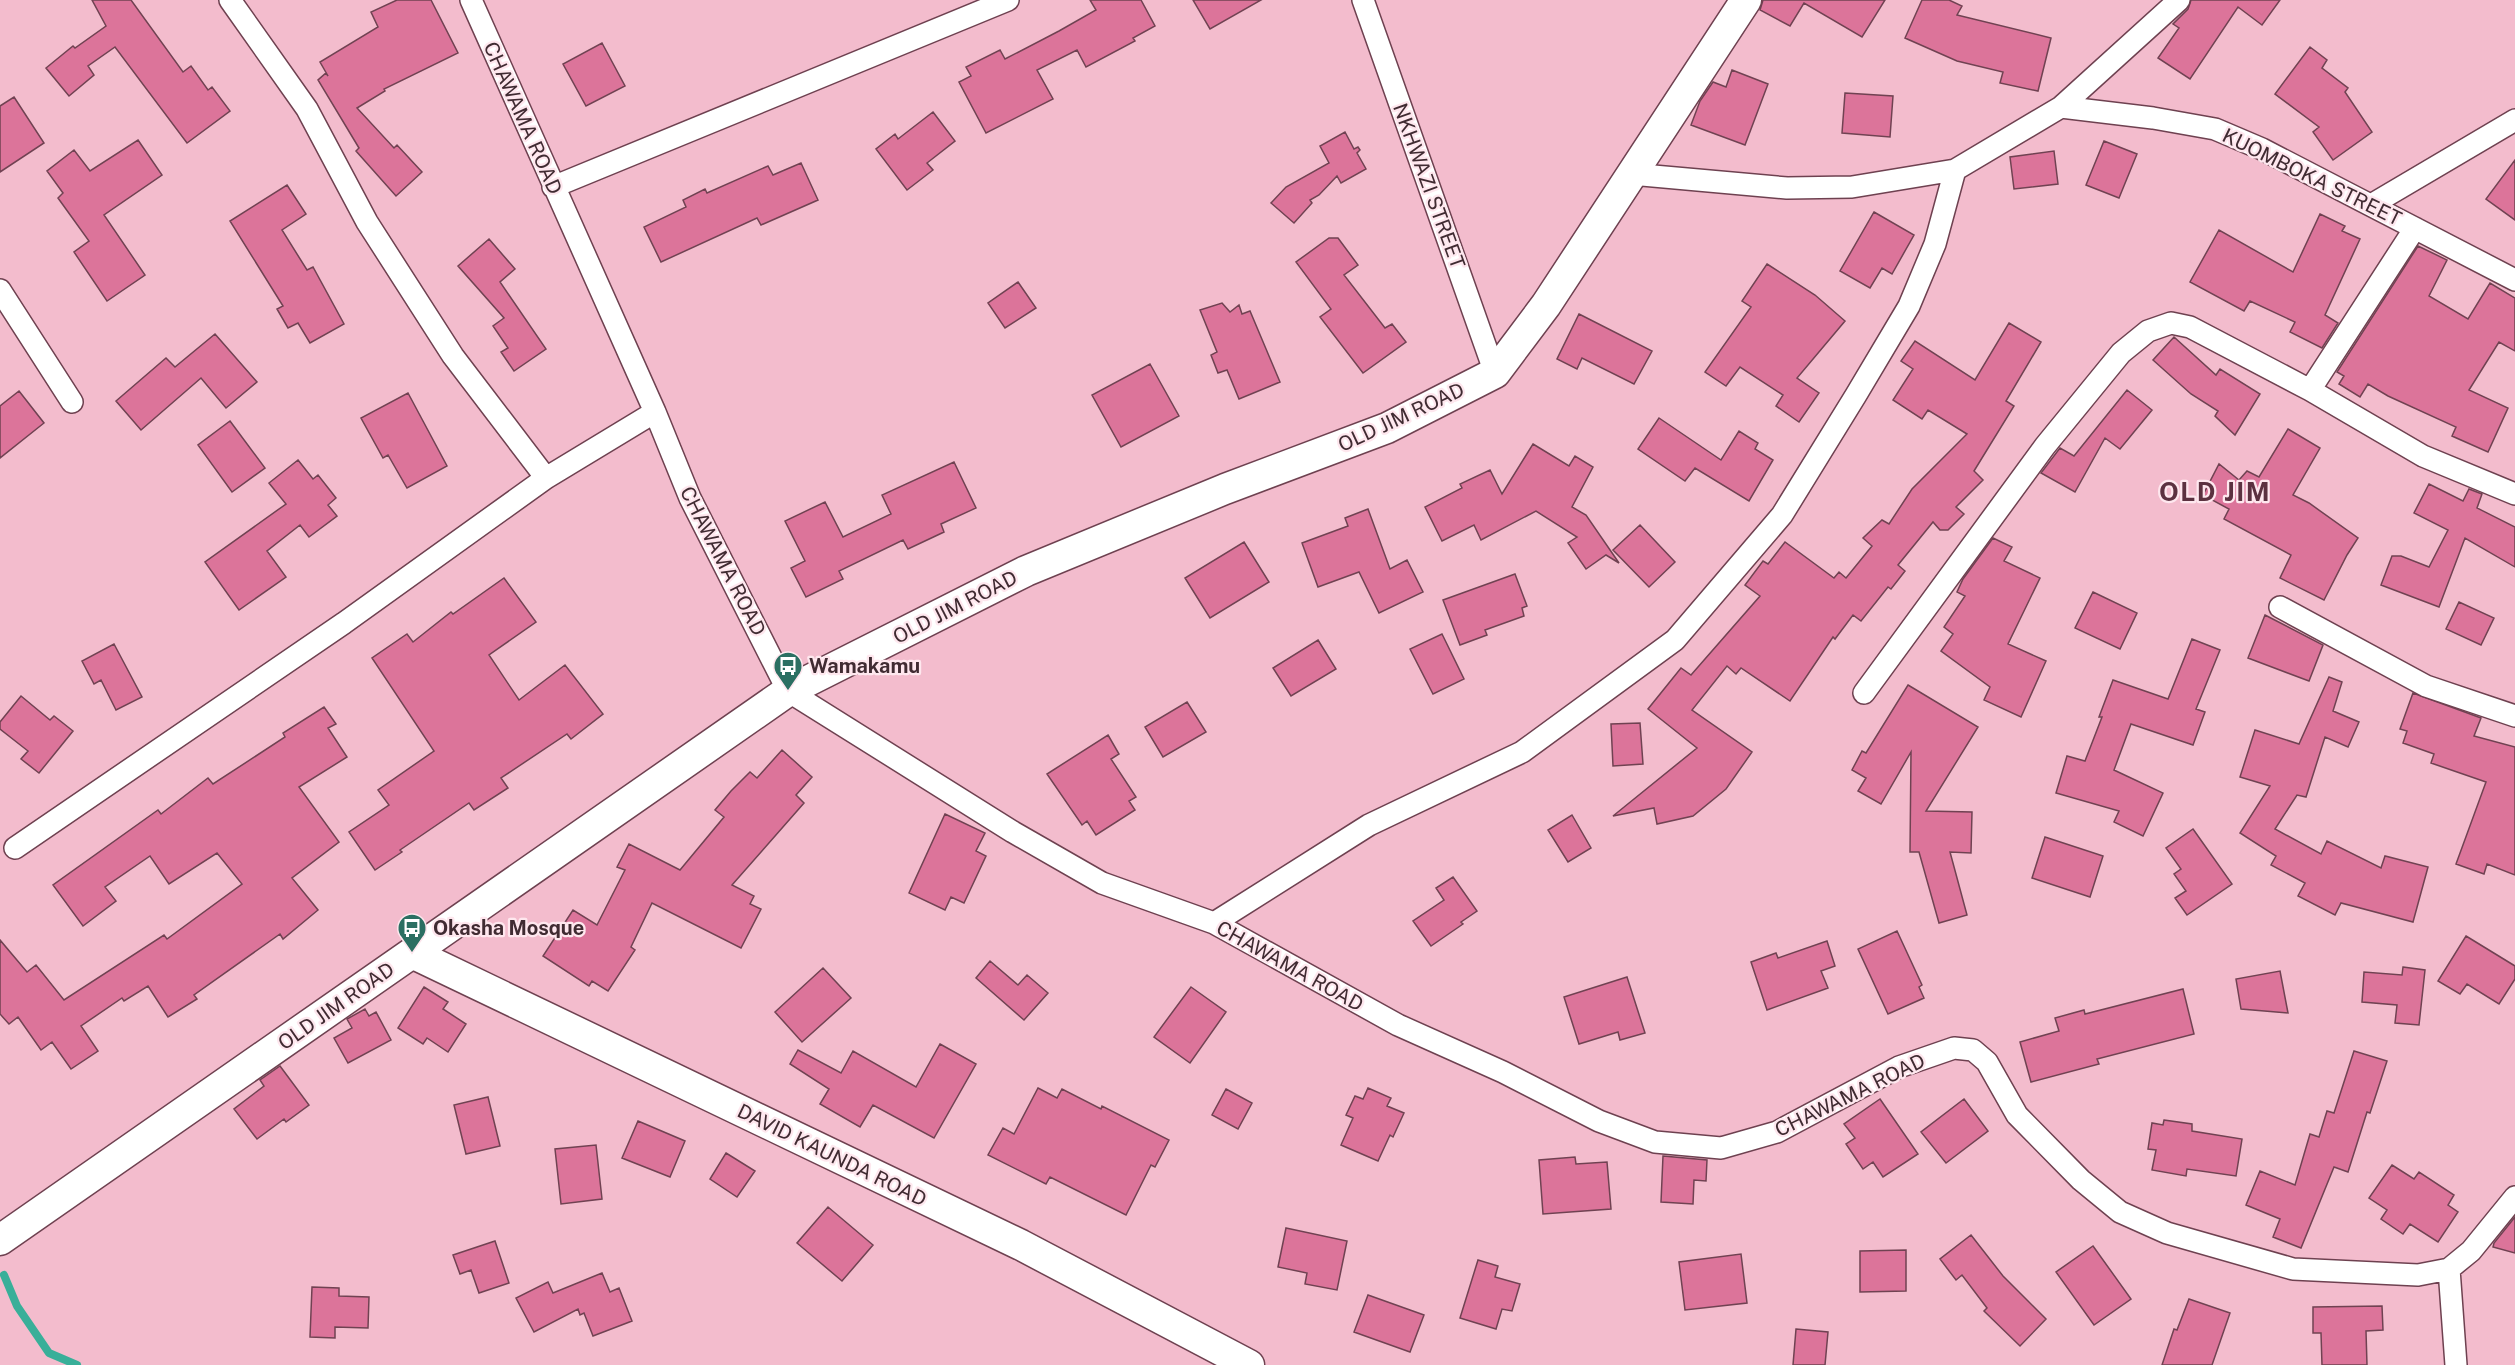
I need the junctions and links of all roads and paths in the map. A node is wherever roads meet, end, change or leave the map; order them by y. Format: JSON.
{"nodes":[{"id":1,"x":230,"y":0,"type":"edge"},
{"id":2,"x":471,"y":0,"type":"edge"},
{"id":3,"x":1008,"y":0,"type":"edge"},
{"id":4,"x":1363,"y":0,"type":"edge"},
{"id":5,"x":1746,"y":0,"type":"edge"},
{"id":6,"x":2179,"y":0,"type":"edge"},
{"id":7,"x":2061,"y":107,"type":"junction"},
{"id":8,"x":2515,"y":120,"type":"edge"},
{"id":9,"x":1955,"y":170,"type":"junction"},
{"id":10,"x":1631,"y":174,"type":"junction"},
{"id":11,"x":553,"y":187,"type":"junction"},
{"id":12,"x":2371,"y":205,"type":"junction"},
{"id":13,"x":2415,"y":228,"type":"junction"},
{"id":14,"x":2515,"y":280,"type":"edge"},
{"id":15,"x":0,"y":290,"type":"edge"},
{"id":16,"x":1495,"y":373,"type":"junction"},
{"id":17,"x":2310,"y":390,"type":"junction"},
{"id":18,"x":72,"y":402,"type":"dead end"},
{"id":19,"x":655,"y":412,"type":"junction"},
{"id":20,"x":546,"y":478,"type":"junction"},
{"id":21,"x":2515,"y":494,"type":"edge"},
{"id":22,"x":2280,"y":607,"type":"dead end"},
{"id":23,"x":788,"y":691,"type":"junction"},
{"id":24,"x":1864,"y":693,"type":"dead end"},
{"id":25,"x":2515,"y":716,"type":"edge"},
{"id":26,"x":15,"y":848,"type":"dead end"},
{"id":27,"x":1214,"y":923,"type":"junction"},
{"id":28,"x":412,"y":954,"type":"junction"},
{"id":29,"x":2515,"y":1197,"type":"edge"},
{"id":30,"x":0,"y":1240,"type":"edge"},
{"id":31,"x":2449,"y":1269,"type":"junction"},
{"id":32,"x":1249,"y":1365,"type":"edge"},
{"id":33,"x":2456,"y":1365,"type":"edge"}],
"edges":[{"from":1,"to":20,"type":"street"},
{"from":2,"to":11,"type":"street","name":"CHAWAMA ROAD"},
{"from":3,"to":11,"type":"street"},
{"from":4,"to":16,"type":"street","name":"NKHWAZI STREET"},
{"from":5,"to":10,"type":"street","name":"OLD JIM ROAD"},
{"from":6,"to":7,"type":"street"},
{"from":7,"to":9,"type":"street"},
{"from":7,"to":12,"type":"street","name":"KUOMBOKA STREET"},
{"from":8,"to":12,"type":"street"},
{"from":9,"to":10,"type":"street"},
{"from":9,"to":27,"type":"street"},
{"from":10,"to":16,"type":"street","name":"OLD JIM ROAD"},
{"from":11,"to":19,"type":"street","name":"CHAWAMA ROAD"},
{"from":12,"to":13,"type":"street","name":"KUOMBOKA STREET"},
{"from":13,"to":14,"type":"street","name":"KUOMBOKA STREET"},
{"from":13,"to":17,"type":"street"},
{"from":15,"to":18,"type":"street"},
{"from":16,"to":23,"type":"street","name":"OLD JIM ROAD"},
{"from":17,"to":21,"type":"street"},
{"from":17,"to":24,"type":"street"},
{"from":19,"to":20,"type":"street"},
{"from":19,"to":23,"type":"street","name":"CHAWAMA ROAD"},
{"from":20,"to":26,"type":"street"},
{"from":22,"to":25,"type":"street"},
{"from":23,"to":27,"type":"street","name":"CHAWAMA ROAD"},
{"from":23,"to":28,"type":"street","name":"OLD JIM ROAD"},
{"from":27,"to":31,"type":"street","name":"CHAWAMA ROAD"},
{"from":28,"to":30,"type":"street","name":"OLD JIM ROAD"},
{"from":28,"to":32,"type":"street","name":"DAVID KAUNDA ROAD"},
{"from":29,"to":31,"type":"street","name":"CHAWAMA ROAD"},
{"from":31,"to":33,"type":"street"}]}
